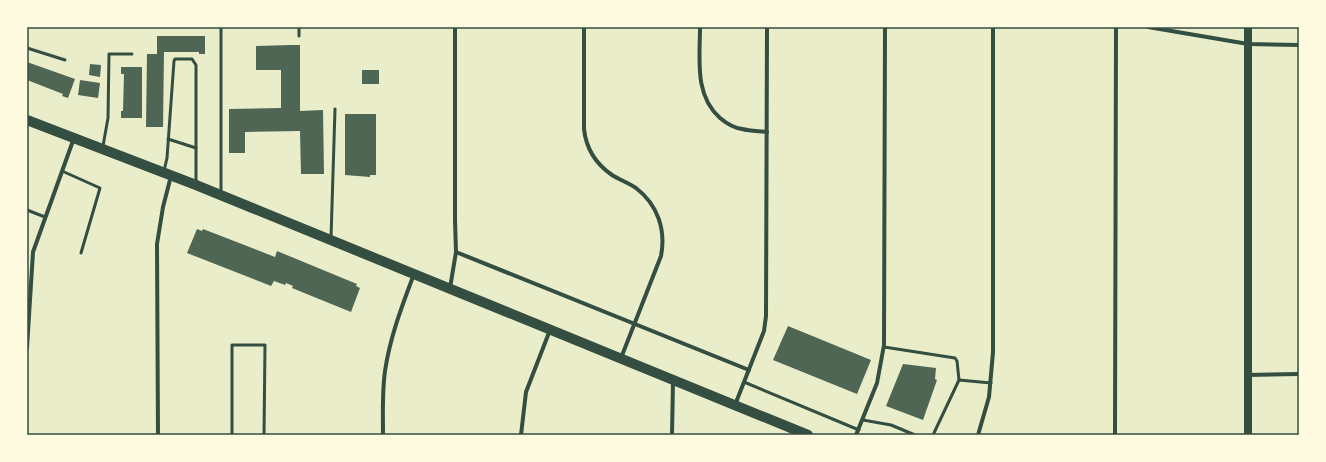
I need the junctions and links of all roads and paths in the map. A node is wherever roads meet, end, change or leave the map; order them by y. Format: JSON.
{"nodes":[{"id":1,"x":221,"y":27,"type":"edge"},
{"id":2,"x":299,"y":27,"type":"edge"},
{"id":3,"x":455,"y":27,"type":"edge"},
{"id":4,"x":584,"y":27,"type":"edge"},
{"id":5,"x":700,"y":27,"type":"edge"},
{"id":6,"x":767,"y":27,"type":"edge"},
{"id":7,"x":885,"y":27,"type":"edge"},
{"id":8,"x":993,"y":27,"type":"edge"},
{"id":9,"x":1116,"y":27,"type":"edge"},
{"id":10,"x":1148,"y":27,"type":"edge"},
{"id":11,"x":1248,"y":27,"type":"edge"},
{"id":12,"x":299,"y":36,"type":"dead end"},
{"id":13,"x":1248,"y":44,"type":"junction"},
{"id":14,"x":1299,"y":45,"type":"edge"},
{"id":15,"x":27,"y":48,"type":"edge"},
{"id":16,"x":132,"y":54,"type":"dead end"},
{"id":17,"x":65,"y":60,"type":"dead end"},
{"id":18,"x":335,"y":109,"type":"dead end"},
{"id":19,"x":27,"y":120,"type":"edge"},
{"id":20,"x":767,"y":132,"type":"junction"},
{"id":21,"x":74,"y":137,"type":"junction"},
{"id":22,"x":168,"y":139,"type":"junction"},
{"id":23,"x":103,"y":148,"type":"junction"},
{"id":24,"x":196,"y":148,"type":"junction"},
{"id":25,"x":62,"y":171,"type":"junction"},
{"id":26,"x":167,"y":174,"type":"junction"},
{"id":27,"x":196,"y":185,"type":"junction"},
{"id":28,"x":221,"y":196,"type":"junction"},
{"id":29,"x":27,"y":210,"type":"edge"},
{"id":30,"x":45,"y":217,"type":"junction"},
{"id":31,"x":330,"y":240,"type":"junction"},
{"id":32,"x":456,"y":252,"type":"junction"},
{"id":33,"x":81,"y":253,"type":"dead end"},
{"id":34,"x":414,"y":274,"type":"junction"},
{"id":35,"x":450,"y":288,"type":"junction"},
{"id":36,"x":635,"y":324,"type":"junction"},
{"id":37,"x":550,"y":330,"type":"junction"},
{"id":38,"x":27,"y":338,"type":"edge"},
{"id":39,"x":884,"y":347,"type":"junction"},
{"id":40,"x":27,"y":348,"type":"edge"},
{"id":41,"x":621,"y":358,"type":"junction"},
{"id":42,"x":749,"y":370,"type":"junction"},
{"id":43,"x":1299,"y":374,"type":"edge"},
{"id":44,"x":1247,"y":375,"type":"junction"},
{"id":45,"x":673,"y":379,"type":"junction"},
{"id":46,"x":959,"y":380,"type":"junction"},
{"id":47,"x":744,"y":382,"type":"junction"},
{"id":48,"x":991,"y":383,"type":"junction"},
{"id":49,"x":735,"y":405,"type":"junction"},
{"id":50,"x":863,"y":420,"type":"junction"},
{"id":51,"x":859,"y":430,"type":"junction"},
{"id":52,"x":158,"y":435,"type":"edge"},
{"id":53,"x":232,"y":435,"type":"edge"},
{"id":54,"x":264,"y":435,"type":"edge"},
{"id":55,"x":383,"y":435,"type":"edge"},
{"id":56,"x":520,"y":435,"type":"edge"},
{"id":57,"x":672,"y":435,"type":"edge"},
{"id":58,"x":808,"y":435,"type":"edge"},
{"id":59,"x":856,"y":435,"type":"edge"},
{"id":60,"x":914,"y":435,"type":"edge"},
{"id":61,"x":933,"y":435,"type":"edge"},
{"id":62,"x":978,"y":435,"type":"edge"},
{"id":63,"x":1115,"y":435,"type":"edge"},
{"id":64,"x":1248,"y":435,"type":"edge"}],
"edges":[{"from":1,"to":28,"type":"lane"},
{"from":2,"to":12,"type":"lane"},
{"from":3,"to":32,"type":"street"},
{"from":4,"to":36,"type":"street"},
{"from":5,"to":20,"type":"street"},
{"from":6,"to":20,"type":"street"},
{"from":7,"to":39,"type":"street"},
{"from":8,"to":48,"type":"street"},
{"from":9,"to":63,"type":"street"},
{"from":10,"to":13,"type":"street"},
{"from":11,"to":13,"type":"main road"},
{"from":13,"to":14,"type":"street"},
{"from":13,"to":44,"type":"main road"},
{"from":15,"to":17,"type":"lane"},
{"from":16,"to":23,"type":"lane"},
{"from":18,"to":31,"type":"lane"},
{"from":19,"to":21,"type":"main road"},
{"from":20,"to":42,"type":"street"},
{"from":21,"to":23,"type":"main road"},
{"from":21,"to":25,"type":"street"},
{"from":22,"to":24,"type":"lane"},
{"from":22,"to":24,"type":"lane"},
{"from":22,"to":26,"type":"lane"},
{"from":23,"to":26,"type":"main road"},
{"from":24,"to":27,"type":"lane"},
{"from":25,"to":30,"type":"street"},
{"from":25,"to":33,"type":"lane"},
{"from":26,"to":27,"type":"main road"},
{"from":26,"to":52,"type":"street"},
{"from":27,"to":28,"type":"main road"},
{"from":28,"to":31,"type":"main road"},
{"from":29,"to":30,"type":"lane"},
{"from":30,"to":38,"type":"street"},
{"from":31,"to":34,"type":"main road"},
{"from":32,"to":35,"type":"street"},
{"from":32,"to":36,"type":"street"},
{"from":34,"to":35,"type":"main road"},
{"from":34,"to":55,"type":"street"},
{"from":35,"to":37,"type":"main road"},
{"from":36,"to":41,"type":"street"},
{"from":36,"to":42,"type":"street"},
{"from":37,"to":41,"type":"main road"},
{"from":37,"to":56,"type":"street"},
{"from":38,"to":40,"type":"street"},
{"from":39,"to":46,"type":"lane"},
{"from":39,"to":50,"type":"street"},
{"from":41,"to":45,"type":"main road"},
{"from":42,"to":47,"type":"street"},
{"from":43,"to":44,"type":"street"},
{"from":44,"to":64,"type":"main road"},
{"from":45,"to":49,"type":"main road"},
{"from":45,"to":57,"type":"street"},
{"from":46,"to":48,"type":"lane"},
{"from":46,"to":61,"type":"lane"},
{"from":47,"to":49,"type":"street"},
{"from":47,"to":51,"type":"lane"},
{"from":48,"to":62,"type":"street"},
{"from":49,"to":58,"type":"main road"},
{"from":50,"to":51,"type":"street"},
{"from":50,"to":60,"type":"lane"},
{"from":51,"to":59,"type":"street"},
{"from":53,"to":54,"type":"lane"}]}
